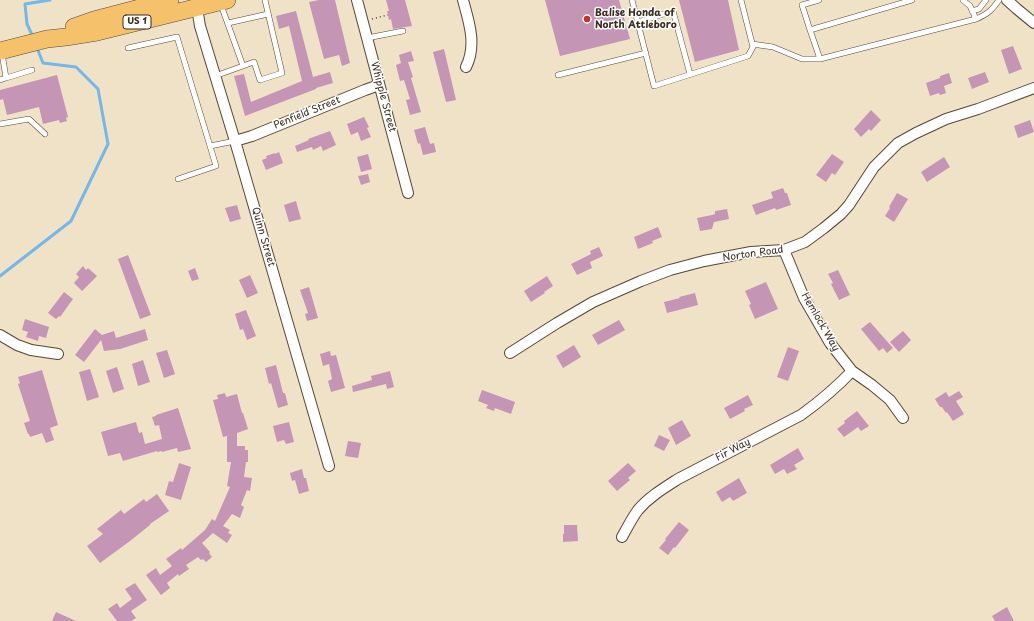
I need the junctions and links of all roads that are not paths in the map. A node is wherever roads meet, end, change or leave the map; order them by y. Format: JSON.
{"nodes":[{"id":1,"x":170,"y":0,"type":"edge"},
{"id":2,"x":265,"y":0,"type":"edge"},
{"id":3,"x":357,"y":0,"type":"edge"},
{"id":4,"x":463,"y":0,"type":"edge"},
{"id":5,"x":632,"y":0,"type":"edge"},
{"id":6,"x":741,"y":0,"type":"edge"},
{"id":7,"x":819,"y":0,"type":"edge"},
{"id":8,"x":912,"y":0,"type":"edge"},
{"id":9,"x":963,"y":0,"type":"edge"},
{"id":10,"x":986,"y":0,"type":"edge"},
{"id":11,"x":999,"y":0,"type":"edge"},
{"id":12,"x":1007,"y":0,"type":"edge"},
{"id":13,"x":224,"y":1,"type":"edge"},
{"id":14,"x":197,"y":8,"type":"junction"},
{"id":15,"x":972,"y":11,"type":"junction"},
{"id":16,"x":268,"y":14,"type":"junction"},
{"id":17,"x":976,"y":19,"type":"junction"},
{"id":18,"x":638,"y":22,"type":"junction"},
{"id":19,"x":228,"y":23,"type":"junction"},
{"id":20,"x":1034,"y":23,"type":"edge"},
{"id":21,"x":810,"y":30,"type":"junction"},
{"id":22,"x":403,"y":31,"type":"dead end"},
{"id":23,"x":367,"y":38,"type":"junction"},
{"id":24,"x":46,"y":39,"type":"junction"},
{"id":25,"x":752,"y":44,"type":"junction"},
{"id":26,"x":128,"y":48,"type":"dead end"},
{"id":27,"x":1,"y":51,"type":"edge"},
{"id":28,"x":646,"y":53,"type":"junction"},
{"id":29,"x":820,"y":59,"type":"junction"},
{"id":30,"x":243,"y":66,"type":"junction"},
{"id":31,"x":466,"y":67,"type":"dead end"},
{"id":32,"x":32,"y":70,"type":"dead end"},
{"id":33,"x":690,"y":74,"type":"junction"},
{"id":34,"x":558,"y":75,"type":"dead end"},
{"id":35,"x":215,"y":76,"type":"junction"},
{"id":36,"x":6,"y":78,"type":"junction"},
{"id":37,"x":0,"y":80,"type":"edge"},
{"id":38,"x":380,"y":85,"type":"junction"},
{"id":39,"x":1034,"y":88,"type":"edge"},
{"id":40,"x":0,"y":124,"type":"edge"},
{"id":41,"x":45,"y":134,"type":"dead end"},
{"id":42,"x":235,"y":141,"type":"junction"},
{"id":43,"x":210,"y":146,"type":"junction"},
{"id":44,"x":178,"y":179,"type":"dead end"},
{"id":45,"x":408,"y":193,"type":"dead end"},
{"id":46,"x":784,"y":250,"type":"junction"},
{"id":47,"x":0,"y":335,"type":"edge"},
{"id":48,"x":510,"y":353,"type":"dead end"},
{"id":49,"x":58,"y":354,"type":"dead end"},
{"id":50,"x":852,"y":371,"type":"junction"},
{"id":51,"x":904,"y":418,"type":"dead end"},
{"id":52,"x":329,"y":466,"type":"dead end"},
{"id":53,"x":622,"y":537,"type":"dead end"}],
"edges":[{"from":1,"to":24,"type":"main road","number":"US 1"},
{"from":2,"to":16,"type":"lane"},
{"from":3,"to":23,"type":"street","name":"Whipple Street"},
{"from":4,"to":31,"type":"street"},
{"from":5,"to":18,"type":"lane"},
{"from":6,"to":25,"type":"lane"},
{"from":7,"to":21,"type":"lane"},
{"from":8,"to":21,"type":"lane"},
{"from":9,"to":15,"type":"lane"},
{"from":10,"to":15,"type":"lane"},
{"from":11,"to":17,"type":"lane"},
{"from":12,"to":20,"type":"street"},
{"from":13,"to":14,"type":"main road","number":"US 1"},
{"from":13,"to":19,"type":"lane"},
{"from":14,"to":24,"type":"main road","number":"US 1"},
{"from":14,"to":35,"type":"street","name":"Quinn Street"},
{"from":15,"to":17,"type":"lane"},
{"from":16,"to":19,"type":"lane"},
{"from":16,"to":30,"type":"lane"},
{"from":17,"to":29,"type":"lane"},
{"from":18,"to":28,"type":"lane"},
{"from":18,"to":33,"type":"lane"},
{"from":19,"to":30,"type":"lane"},
{"from":21,"to":29,"type":"lane"},
{"from":22,"to":23,"type":"lane"},
{"from":23,"to":38,"type":"street","name":"Whipple Street"},
{"from":24,"to":27,"type":"main road","number":"US 1"},
{"from":25,"to":29,"type":"lane"},
{"from":25,"to":33,"type":"lane"},
{"from":26,"to":43,"type":"lane"},
{"from":27,"to":36,"type":"lane"},
{"from":28,"to":33,"type":"lane"},
{"from":28,"to":34,"type":"lane"},
{"from":30,"to":35,"type":"lane"},
{"from":32,"to":36,"type":"lane"},
{"from":35,"to":42,"type":"street","name":"Quinn Street"},
{"from":36,"to":37,"type":"lane"},
{"from":38,"to":42,"type":"street","name":"Penfield Street"},
{"from":38,"to":45,"type":"street","name":"Whipple Street"},
{"from":39,"to":46,"type":"street","name":"Norton Road"},
{"from":40,"to":41,"type":"lane"},
{"from":42,"to":43,"type":"lane"},
{"from":42,"to":52,"type":"street","name":"Quinn Street"},
{"from":43,"to":44,"type":"lane"},
{"from":46,"to":48,"type":"street","name":"Norton Road"},
{"from":46,"to":50,"type":"street","name":"Hemlock Way"},
{"from":47,"to":49,"type":"street"},
{"from":50,"to":51,"type":"street","name":"Hemlock Way"},
{"from":50,"to":53,"type":"street","name":"Fir Way"}]}
